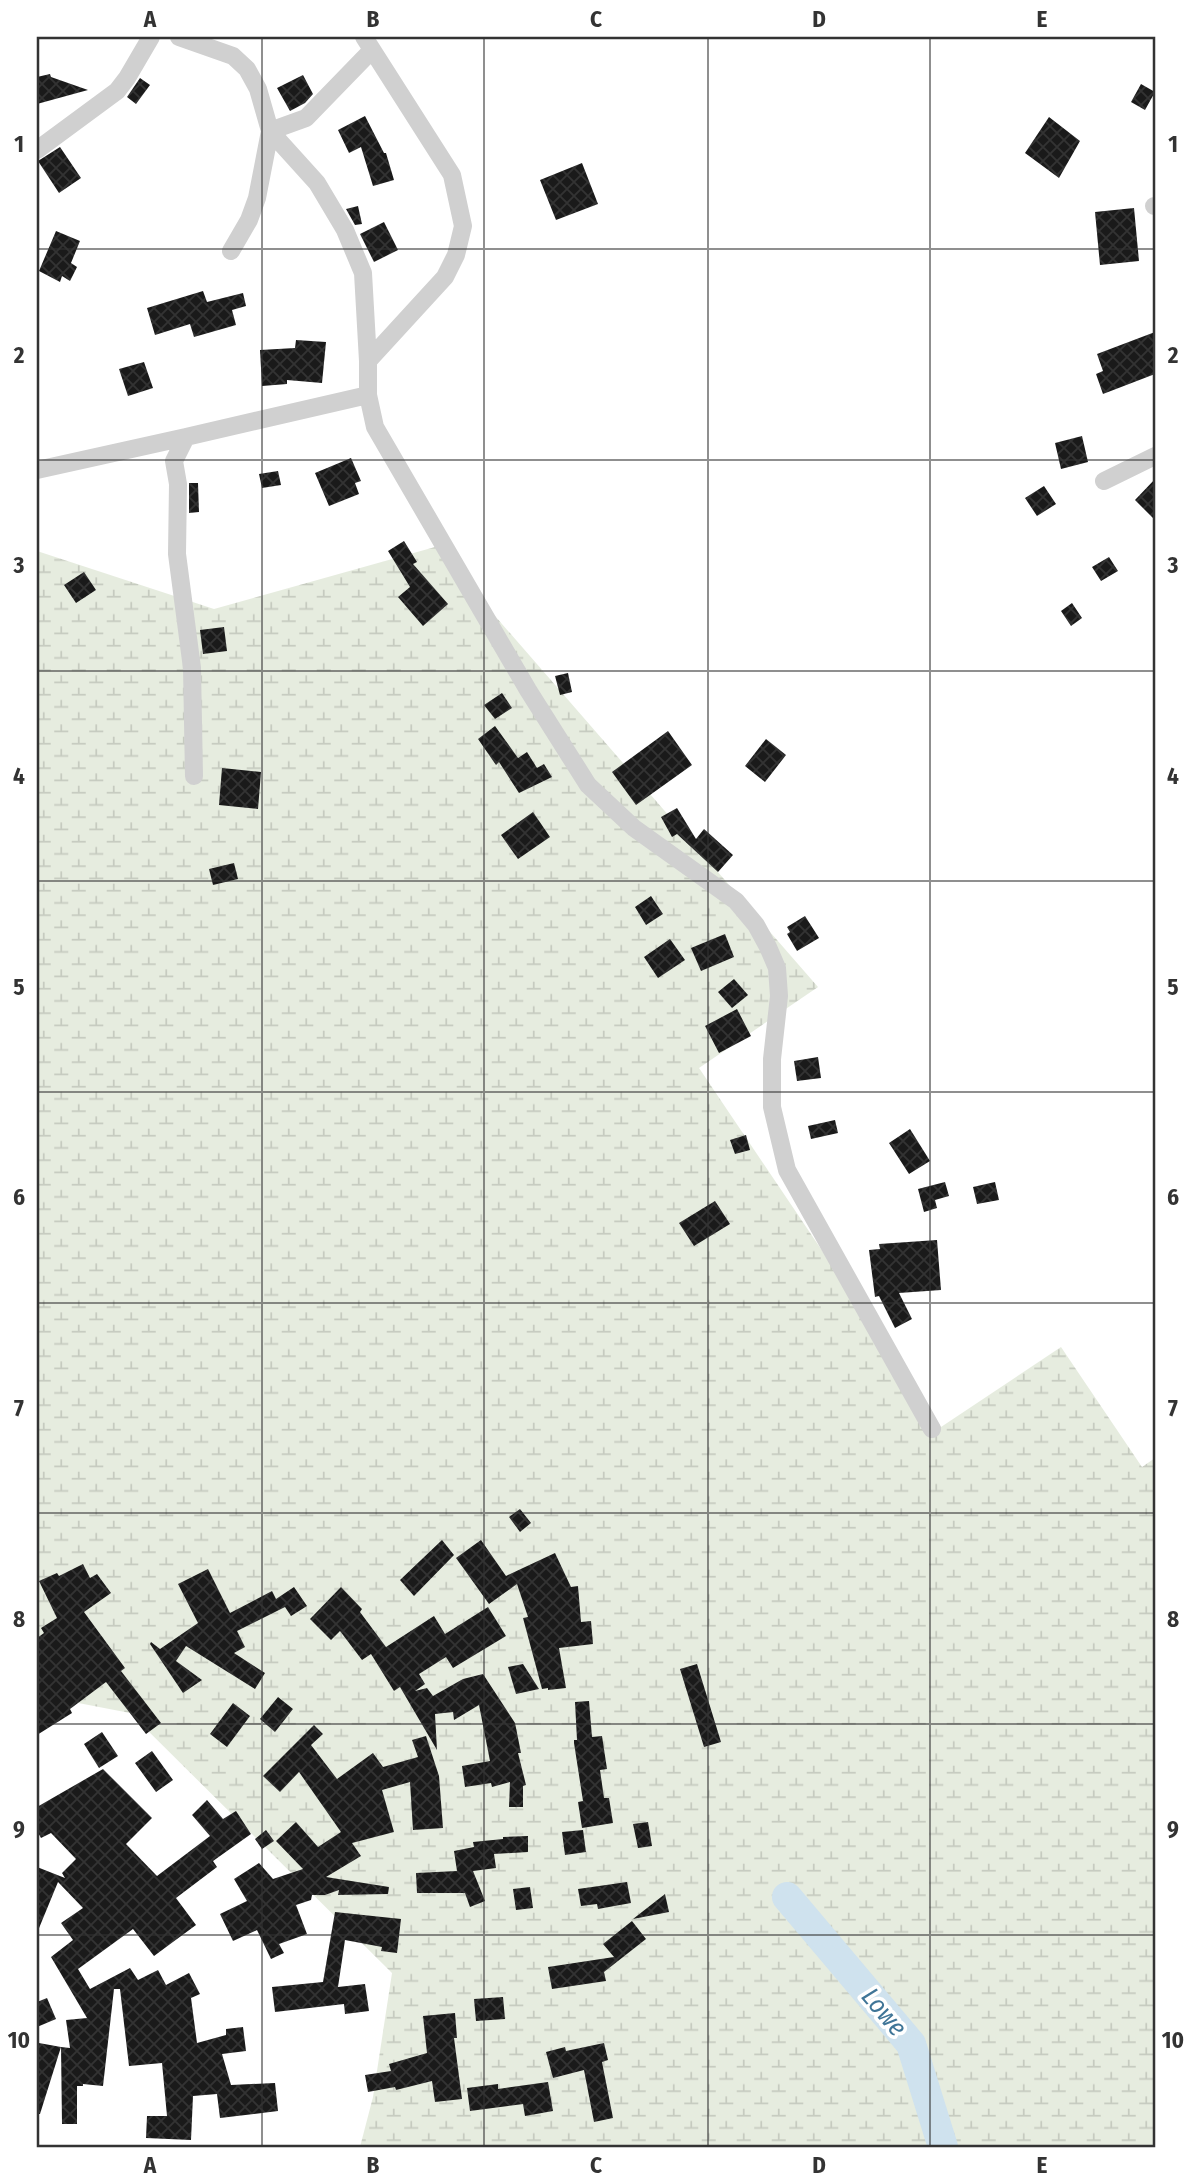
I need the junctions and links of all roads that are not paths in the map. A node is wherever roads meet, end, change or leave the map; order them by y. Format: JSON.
{"nodes":[{"id":1,"x":151,"y":37,"type":"edge"},
{"id":2,"x":179,"y":37,"type":"edge"},
{"id":3,"x":368,"y":43,"type":"edge"},
{"id":4,"x":270,"y":131,"type":"junction"},
{"id":5,"x":37,"y":150,"type":"edge"},
{"id":6,"x":231,"y":251,"type":"dead end"},
{"id":7,"x":368,"y":361,"type":"junction"},
{"id":8,"x":368,"y":395,"type":"junction"},
{"id":9,"x":186,"y":437,"type":"junction"},
{"id":10,"x":1155,"y":456,"type":"edge"},
{"id":11,"x":37,"y":470,"type":"edge"},
{"id":12,"x":1104,"y":481,"type":"dead end"},
{"id":13,"x":194,"y":776,"type":"dead end"},
{"id":14,"x":932,"y":1429,"type":"dead end"}],
"edges":[{"from":1,"to":5,"type":"street"},
{"from":2,"to":4,"type":"street"},
{"from":3,"to":4,"type":"street"},
{"from":3,"to":7,"type":"street"},
{"from":4,"to":6,"type":"street"},
{"from":4,"to":7,"type":"street"},
{"from":7,"to":8,"type":"street"},
{"from":8,"to":9,"type":"street"},
{"from":8,"to":14,"type":"street"},
{"from":9,"to":11,"type":"street"},
{"from":9,"to":13,"type":"street"},
{"from":10,"to":12,"type":"street"}]}
